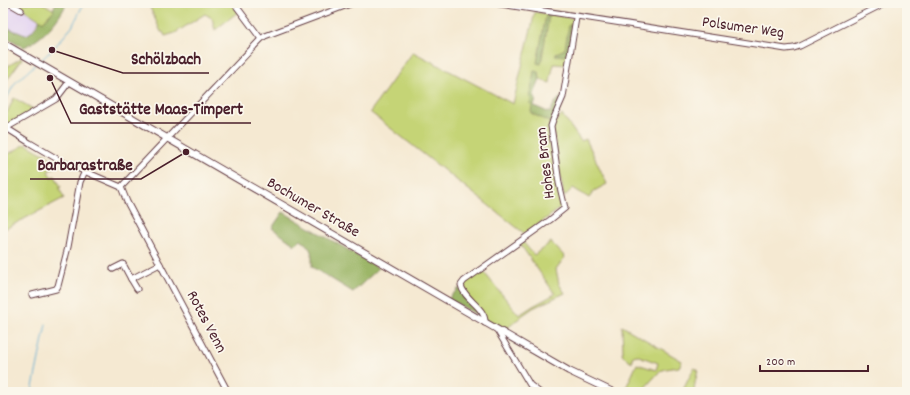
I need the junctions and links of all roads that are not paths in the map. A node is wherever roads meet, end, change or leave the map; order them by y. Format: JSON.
{"nodes":[{"id":1,"x":9,"y":3,"type":"edge"},
{"id":2,"x":234,"y":3,"type":"edge"},
{"id":3,"x":353,"y":3,"type":"edge"},
{"id":4,"x":494,"y":3,"type":"edge"},
{"id":5,"x":885,"y":3,"type":"edge"},
{"id":6,"x":21,"y":10,"type":"dead end"},
{"id":7,"x":575,"y":16,"type":"junction"},
{"id":8,"x":261,"y":39,"type":"junction"},
{"id":9,"x":3,"y":43,"type":"edge"},
{"id":10,"x":69,"y":82,"type":"junction"},
{"id":11,"x":4,"y":127,"type":"edge"},
{"id":12,"x":167,"y":138,"type":"junction"},
{"id":13,"x":85,"y":171,"type":"junction"},
{"id":14,"x":121,"y":187,"type":"junction"},
{"id":15,"x":160,"y":264,"type":"junction"},
{"id":16,"x":113,"y":269,"type":"dead end"},
{"id":17,"x":131,"y":279,"type":"junction"},
{"id":18,"x":137,"y":289,"type":"dead end"},
{"id":19,"x":32,"y":295,"type":"dead end"},
{"id":20,"x":485,"y":323,"type":"junction"},
{"id":21,"x":498,"y":330,"type":"junction"},
{"id":22,"x":228,"y":392,"type":"edge"},
{"id":23,"x":539,"y":392,"type":"edge"},
{"id":24,"x":613,"y":392,"type":"edge"}],
"edges":[{"from":1,"to":6,"type":"street"},
{"from":2,"to":8,"type":"street"},
{"from":3,"to":8,"type":"street"},
{"from":4,"to":7,"type":"street","name":"Polsumer Weg"},
{"from":5,"to":7,"type":"street","name":"Polsumer Weg"},
{"from":7,"to":20,"type":"street","name":"Hohes Bram"},
{"from":8,"to":12,"type":"street"},
{"from":9,"to":10,"type":"main road","name":"Bochumer Straße"},
{"from":10,"to":11,"type":"street"},
{"from":10,"to":12,"type":"main road","name":"Bochumer Straße"},
{"from":11,"to":13,"type":"street"},
{"from":12,"to":14,"type":"street"},
{"from":12,"to":20,"type":"main road","name":"Bochumer Straße"},
{"from":13,"to":14,"type":"street"},
{"from":13,"to":19,"type":"street"},
{"from":14,"to":15,"type":"street","name":"Rotes Venn"},
{"from":15,"to":17,"type":"street"},
{"from":15,"to":22,"type":"street","name":"Rotes Venn"},
{"from":16,"to":17,"type":"street"},
{"from":17,"to":18,"type":"street"},
{"from":20,"to":21,"type":"main road","name":"Bochumer Straße"},
{"from":21,"to":23,"type":"street"},
{"from":21,"to":24,"type":"main road","name":"Bochumer Straße"}]}
